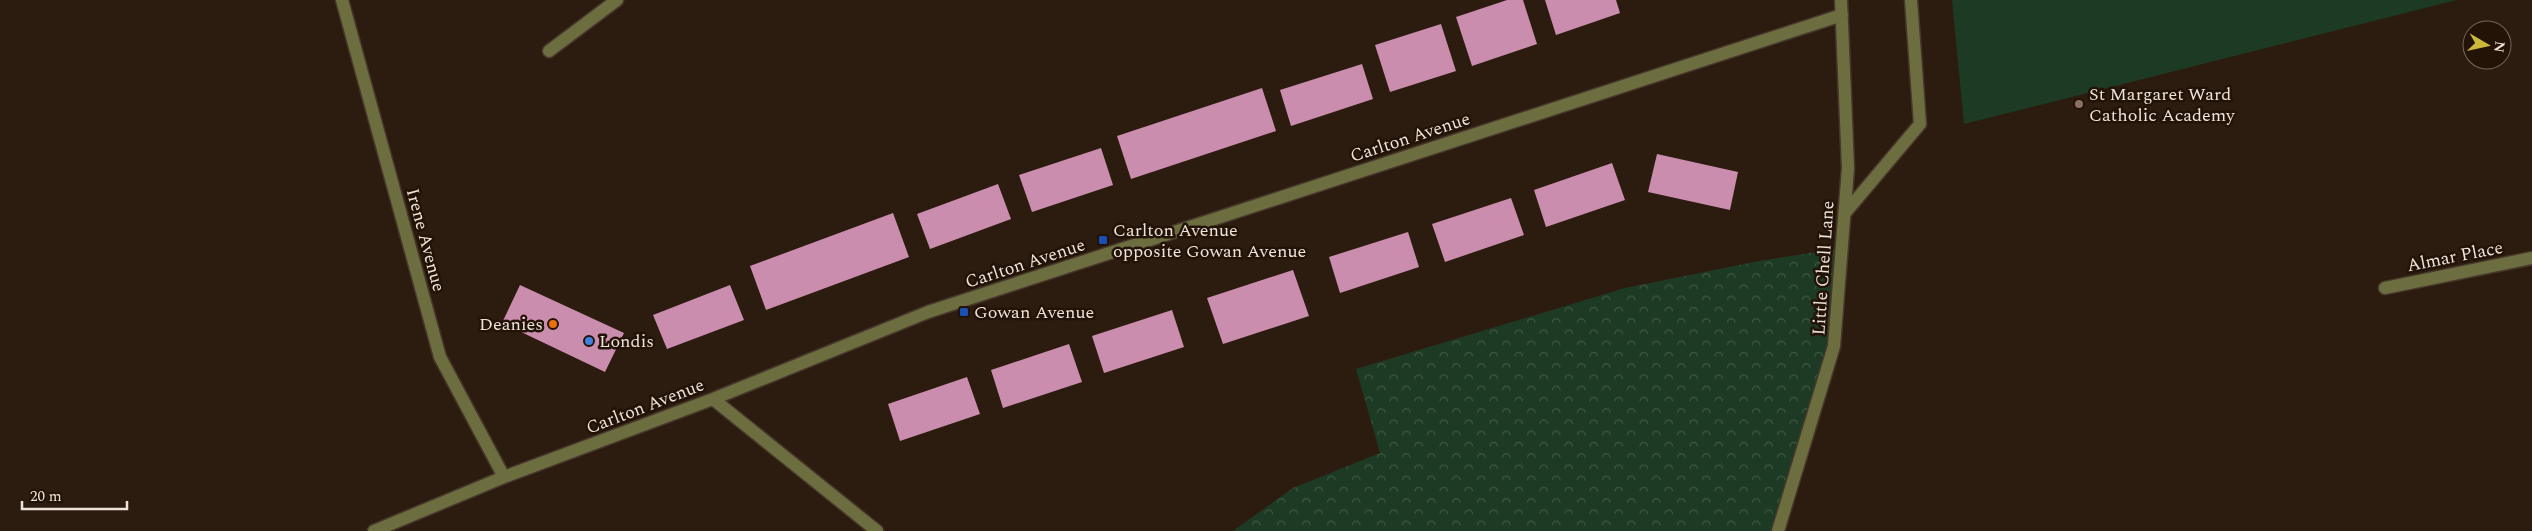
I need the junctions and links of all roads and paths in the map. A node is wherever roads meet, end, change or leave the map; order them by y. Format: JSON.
{"nodes":[{"id":1,"x":342,"y":0,"type":"edge"},
{"id":2,"x":617,"y":0,"type":"edge"},
{"id":3,"x":1841,"y":0,"type":"edge"},
{"id":4,"x":1911,"y":0,"type":"edge"},
{"id":5,"x":1842,"y":15,"type":"junction"},
{"id":6,"x":549,"y":51,"type":"dead end"},
{"id":7,"x":1845,"y":213,"type":"junction"},
{"id":8,"x":2532,"y":258,"type":"edge"},
{"id":9,"x":2385,"y":288,"type":"dead end"},
{"id":10,"x":713,"y":399,"type":"junction"},
{"id":11,"x":504,"y":478,"type":"junction"},
{"id":12,"x":374,"y":531,"type":"edge"},
{"id":13,"x":877,"y":531,"type":"edge"},
{"id":14,"x":1778,"y":531,"type":"edge"}],
"edges":[{"from":1,"to":11,"type":"street","name":"Irene Avenue"},
{"from":2,"to":6,"type":"street"},
{"from":3,"to":5,"type":"street","name":"Little Chell Lane"},
{"from":4,"to":7,"type":"street"},
{"from":5,"to":7,"type":"street","name":"Little Chell Lane"},
{"from":5,"to":10,"type":"street","name":"Carlton Avenue"},
{"from":7,"to":14,"type":"street","name":"Little Chell Lane"},
{"from":8,"to":9,"type":"street","name":"Almar Place"},
{"from":10,"to":11,"type":"street","name":"Carlton Avenue"},
{"from":10,"to":13,"type":"street"},
{"from":11,"to":12,"type":"street","name":"Carlton Avenue"}]}
